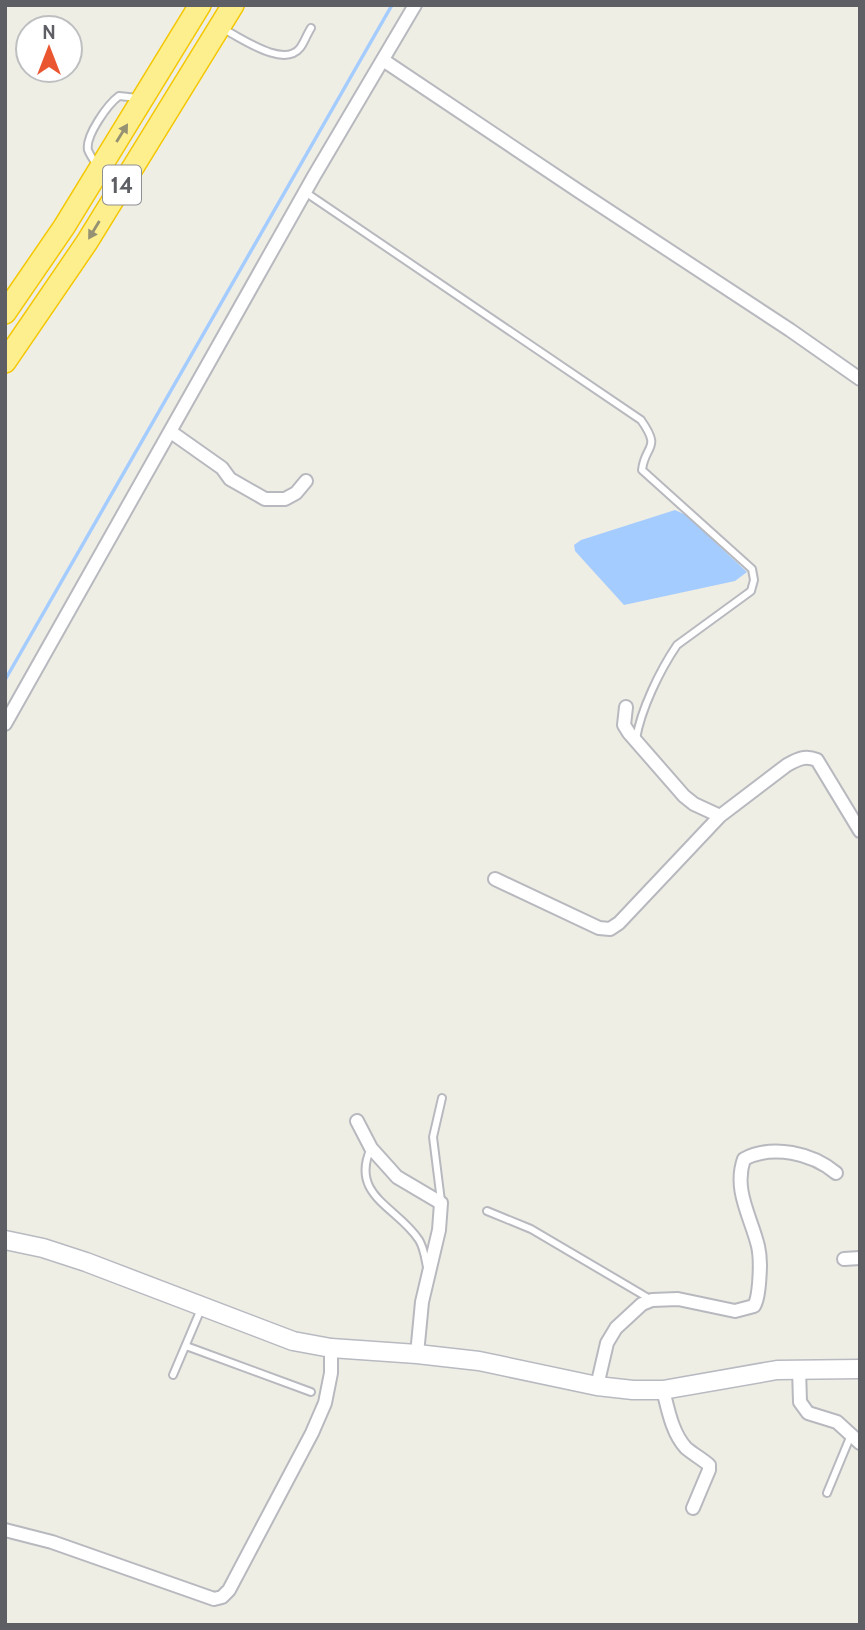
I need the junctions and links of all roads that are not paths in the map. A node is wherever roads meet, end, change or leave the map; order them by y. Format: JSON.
{"nodes":[{"id":1,"x":233,"y":5,"type":"edge"},
{"id":2,"x":243,"y":5,"type":"edge"},
{"id":3,"x":415,"y":5,"type":"edge"},
{"id":4,"x":199,"y":7,"type":"edge"},
{"id":5,"x":311,"y":28,"type":"dead end"},
{"id":6,"x":227,"y":31,"type":"junction"},
{"id":7,"x":383,"y":60,"type":"junction"},
{"id":8,"x":160,"y":124,"type":"junction"},
{"id":9,"x":305,"y":192,"type":"junction"},
{"id":10,"x":5,"y":313,"type":"edge"},
{"id":11,"x":5,"y":362,"type":"edge"},
{"id":12,"x":860,"y":379,"type":"edge"},
{"id":13,"x":171,"y":432,"type":"junction"},
{"id":14,"x":306,"y":481,"type":"dead end"},
{"id":15,"x":626,"y":707,"type":"dead end"},
{"id":16,"x":5,"y":724,"type":"edge"},
{"id":17,"x":636,"y":740,"type":"junction"},
{"id":18,"x":720,"y":816,"type":"junction"},
{"id":19,"x":860,"y":831,"type":"edge"},
{"id":20,"x":495,"y":879,"type":"dead end"},
{"id":21,"x":442,"y":1098,"type":"dead end"},
{"id":22,"x":356,"y":1121,"type":"dead end"},
{"id":23,"x":371,"y":1148,"type":"junction"},
{"id":24,"x":836,"y":1173,"type":"dead end"},
{"id":25,"x":441,"y":1203,"type":"junction"},
{"id":26,"x":487,"y":1212,"type":"dead end"},
{"id":27,"x":5,"y":1240,"type":"edge"},
{"id":28,"x":860,"y":1258,"type":"edge"},
{"id":29,"x":844,"y":1259,"type":"dead end"},
{"id":30,"x":428,"y":1271,"type":"junction"},
{"id":31,"x":652,"y":1300,"type":"junction"},
{"id":32,"x":202,"y":1307,"type":"junction"},
{"id":33,"x":186,"y":1346,"type":"junction"},
{"id":34,"x":331,"y":1348,"type":"junction"},
{"id":35,"x":418,"y":1354,"type":"junction"},
{"id":36,"x":799,"y":1368,"type":"junction"},
{"id":37,"x":860,"y":1369,"type":"edge"},
{"id":38,"x":173,"y":1375,"type":"dead end"},
{"id":39,"x":597,"y":1386,"type":"junction"},
{"id":40,"x":663,"y":1390,"type":"junction"},
{"id":41,"x":311,"y":1392,"type":"dead end"},
{"id":42,"x":855,"y":1439,"type":"edge"},
{"id":43,"x":827,"y":1493,"type":"dead end"},
{"id":44,"x":693,"y":1508,"type":"dead end"},
{"id":45,"x":5,"y":1530,"type":"edge"}],
"edges":[{"from":1,"to":8,"type":"highway","number":"14"},
{"from":2,"to":6,"type":"highway","number":"14"},
{"from":3,"to":7,"type":"street"},
{"from":10,"to":4,"type":"highway","number":"14","one_way":true},
{"from":5,"to":6,"type":"lane"},
{"from":6,"to":8,"type":"highway","number":"14"},
{"from":7,"to":9,"type":"street"},
{"from":7,"to":12,"type":"street"},
{"from":8,"to":11,"type":"highway","number":"14","one_way":true},
{"from":9,"to":13,"type":"street"},
{"from":9,"to":17,"type":"lane"},
{"from":13,"to":14,"type":"street"},
{"from":13,"to":16,"type":"street"},
{"from":15,"to":17,"type":"street"},
{"from":17,"to":18,"type":"street"},
{"from":18,"to":19,"type":"street"},
{"from":18,"to":20,"type":"street"},
{"from":21,"to":25,"type":"lane"},
{"from":22,"to":23,"type":"street"},
{"from":23,"to":25,"type":"street"},
{"from":23,"to":30,"type":"lane"},
{"from":24,"to":31,"type":"street"},
{"from":25,"to":30,"type":"street"},
{"from":26,"to":31,"type":"lane"},
{"from":27,"to":32,"type":"main road"},
{"from":28,"to":29,"type":"street"},
{"from":30,"to":35,"type":"street"},
{"from":31,"to":39,"type":"street"},
{"from":32,"to":33,"type":"lane"},
{"from":32,"to":34,"type":"main road"},
{"from":33,"to":38,"type":"lane"},
{"from":33,"to":41,"type":"lane"},
{"from":34,"to":35,"type":"main road"},
{"from":34,"to":45,"type":"street"},
{"from":35,"to":39,"type":"main road"},
{"from":36,"to":37,"type":"main road"},
{"from":36,"to":40,"type":"main road"},
{"from":36,"to":42,"type":"street"},
{"from":39,"to":40,"type":"main road"},
{"from":40,"to":44,"type":"street"},
{"from":42,"to":43,"type":"lane"}]}
